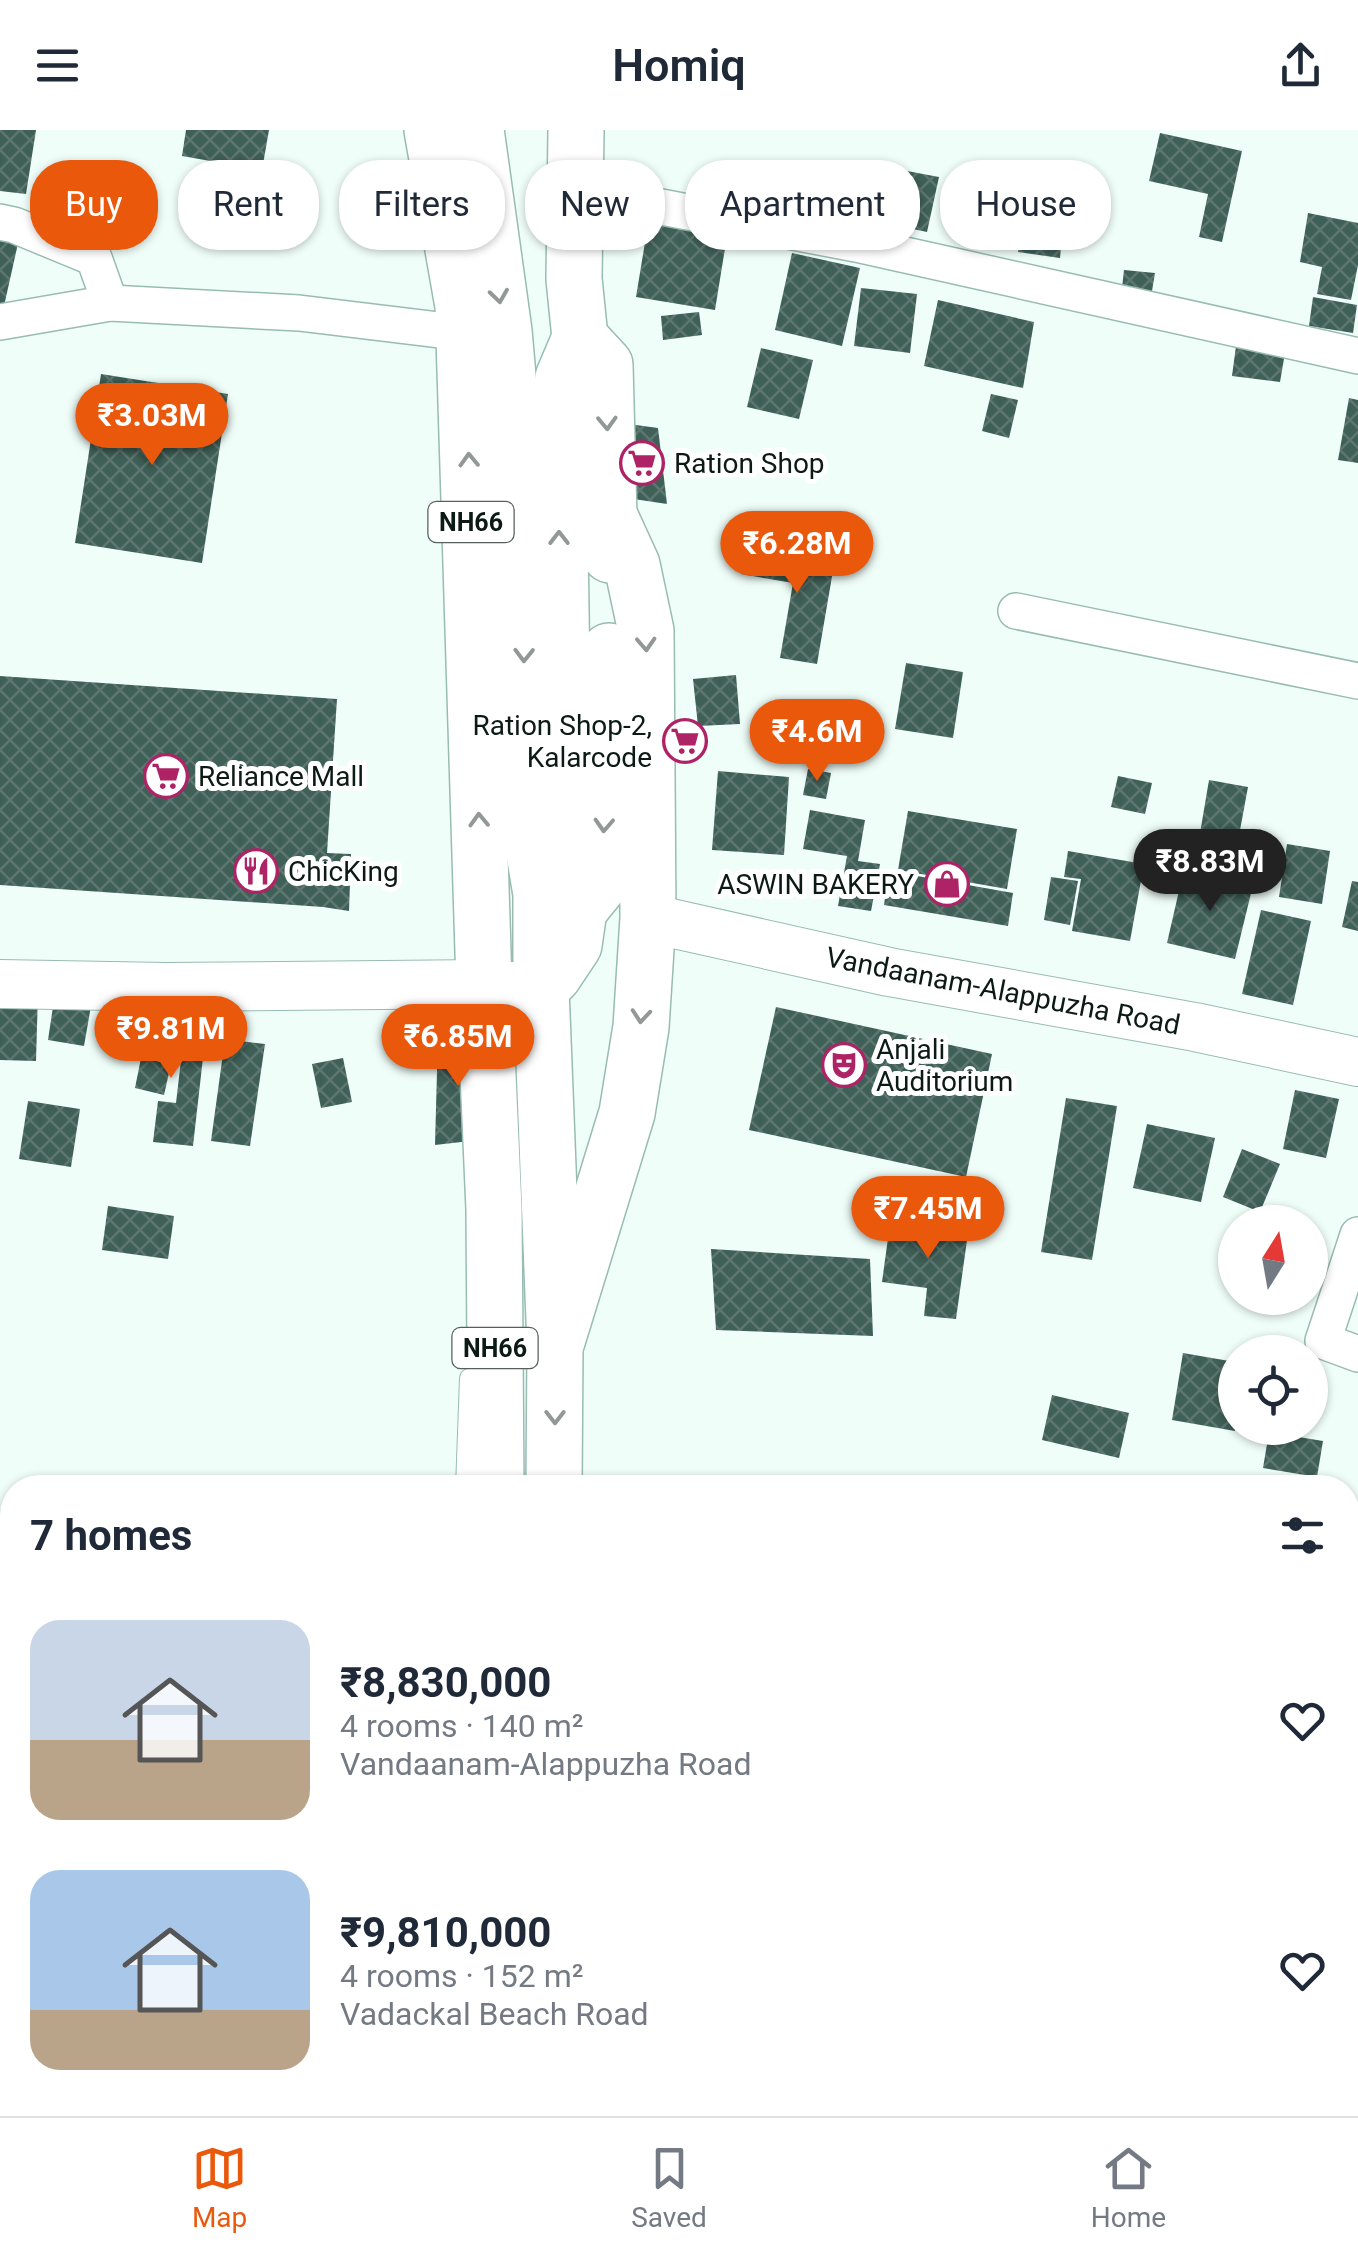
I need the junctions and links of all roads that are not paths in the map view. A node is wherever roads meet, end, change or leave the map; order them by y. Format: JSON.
{"nodes":[{"id":1,"x":432,"y":130,"type":"edge"},
{"id":2,"x":476,"y":130,"type":"edge"},
{"id":3,"x":576,"y":130,"type":"edge"},
{"id":4,"x":576,"y":160,"type":"edge"},
{"id":5,"x":665,"y":208,"type":"edge"},
{"id":6,"x":0,"y":222,"type":"edge"},
{"id":7,"x":575,"y":250,"type":"edge"},
{"id":8,"x":110,"y":303,"type":"junction"},
{"id":9,"x":0,"y":322,"type":"edge"},
{"id":10,"x":464,"y":333,"type":"junction"},
{"id":11,"x":580,"y":338,"type":"junction"},
{"id":12,"x":1358,"y":356,"type":"edge"},
{"id":13,"x":610,"y":518,"type":"junction"},
{"id":14,"x":1016,"y":610,"type":"dead end"},
{"id":15,"x":1358,"y":681,"type":"edge"},
{"id":16,"x":579,"y":910,"type":"junction"},
{"id":17,"x":648,"y":918,"type":"junction"},
{"id":18,"x":0,"y":984,"type":"edge"},
{"id":19,"x":484,"y":984,"type":"junction"},
{"id":20,"x":541,"y":988,"type":"junction"},
{"id":21,"x":1358,"y":1062,"type":"edge"},
{"id":22,"x":1358,"y":1235,"type":"edge"},
{"id":23,"x":555,"y":1346,"type":"junction"},
{"id":24,"x":1358,"y":1354,"type":"edge"},
{"id":25,"x":469,"y":1357,"type":"dead end"},
{"id":26,"x":465,"y":1475,"type":"edge"},
{"id":27,"x":495,"y":1475,"type":"edge"},
{"id":28,"x":554,"y":1475,"type":"edge"}],
"edges":[{"from":1,"to":10,"type":"main road","number":"NH66"},
{"from":2,"to":20,"type":"main road","number":"NH66","one_way":true},
{"from":3,"to":4,"type":"main road"},
{"from":5,"to":12,"type":"street"},
{"from":6,"to":8,"type":"street"},
{"from":7,"to":11,"type":"main road"},
{"from":8,"to":9,"type":"street"},
{"from":8,"to":10,"type":"street"},
{"from":19,"to":10,"type":"main road","number":"NH66","one_way":true},
{"from":11,"to":13,"type":"main road","one_way":true},
{"from":16,"to":11,"type":"main road","one_way":true},
{"from":13,"to":16,"type":"main road","one_way":true},
{"from":13,"to":17,"type":"main road","one_way":true},
{"from":14,"to":15,"type":"street"},
{"from":16,"to":20,"type":"main road"},
{"from":17,"to":21,"type":"main road","name":"Vandaanam-Alappuzha Road"},
{"from":17,"to":23,"type":"main road","one_way":true},
{"from":18,"to":19,"type":"main road"},
{"from":19,"to":20,"type":"main road"},
{"from":19,"to":27,"type":"main road","number":"NH66"},
{"from":20,"to":23,"type":"main road","number":"NH66"},
{"from":22,"to":24,"type":"street"},
{"from":23,"to":28,"type":"main road","number":"NH66","one_way":true},
{"from":25,"to":26,"type":"lane"}]}
